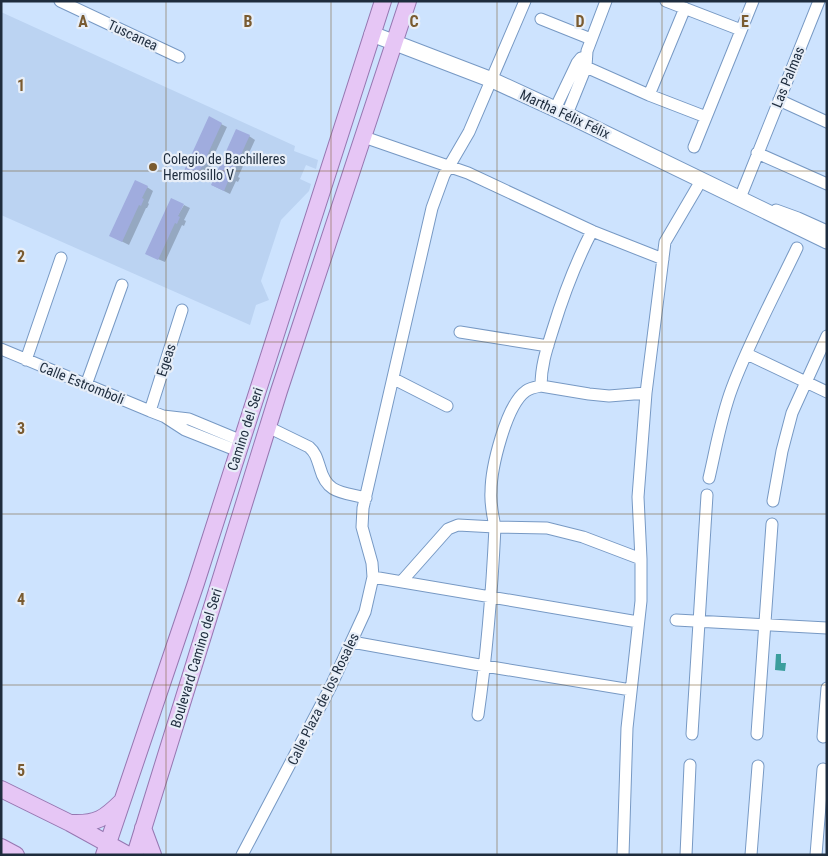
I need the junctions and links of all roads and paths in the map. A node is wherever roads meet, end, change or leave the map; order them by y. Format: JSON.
{"nodes":[{"id":1,"x":60,"y":1,"type":"edge"},
{"id":2,"x":383,"y":1,"type":"edge"},
{"id":3,"x":408,"y":1,"type":"edge"},
{"id":4,"x":525,"y":1,"type":"edge"},
{"id":5,"x":606,"y":1,"type":"edge"},
{"id":6,"x":666,"y":1,"type":"edge"},
{"id":7,"x":753,"y":1,"type":"edge"},
{"id":8,"x":819,"y":1,"type":"edge"},
{"id":9,"x":78,"y":5,"type":"edge"},
{"id":10,"x":685,"y":8,"type":"junction"},
{"id":11,"x":541,"y":19,"type":"dead end"},
{"id":12,"x":741,"y":30,"type":"junction"},
{"id":13,"x":372,"y":34,"type":"junction"},
{"id":14,"x":592,"y":39,"type":"junction"},
{"id":15,"x":394,"y":43,"type":"junction"},
{"id":16,"x":179,"y":57,"type":"dead end"},
{"id":17,"x":582,"y":65,"type":"junction"},
{"id":18,"x":492,"y":80,"type":"junction"},
{"id":19,"x":649,"y":95,"type":"junction"},
{"id":20,"x":779,"y":100,"type":"junction"},
{"id":21,"x":561,"y":112,"type":"junction"},
{"id":22,"x":706,"y":117,"type":"junction"},
{"id":23,"x":827,"y":122,"type":"edge"},
{"id":24,"x":364,"y":137,"type":"junction"},
{"id":25,"x":694,"y":147,"type":"dead end"},
{"id":26,"x":758,"y":153,"type":"junction"},
{"id":27,"x":449,"y":167,"type":"junction"},
{"id":28,"x":702,"y":180,"type":"junction"},
{"id":29,"x":827,"y":184,"type":"edge"},
{"id":30,"x":746,"y":201,"type":"junction"},
{"id":31,"x":592,"y":231,"type":"junction"},
{"id":32,"x":827,"y":231,"type":"edge"},
{"id":33,"x":827,"y":241,"type":"edge"},
{"id":34,"x":797,"y":248,"type":"dead end"},
{"id":35,"x":61,"y":258,"type":"dead end"},
{"id":36,"x":663,"y":258,"type":"junction"},
{"id":37,"x":122,"y":285,"type":"dead end"},
{"id":38,"x":182,"y":310,"type":"dead end"},
{"id":39,"x":460,"y":332,"type":"dead end"},
{"id":40,"x":827,"y":336,"type":"edge"},
{"id":41,"x":548,"y":346,"type":"junction"},
{"id":42,"x":1,"y":349,"type":"edge"},
{"id":43,"x":746,"y":354,"type":"junction"},
{"id":44,"x":26,"y":360,"type":"junction"},
{"id":45,"x":394,"y":379,"type":"junction"},
{"id":46,"x":805,"y":382,"type":"junction"},
{"id":47,"x":86,"y":385,"type":"junction"},
{"id":48,"x":541,"y":386,"type":"junction"},
{"id":49,"x":827,"y":392,"type":"edge"},
{"id":50,"x":646,"y":393,"type":"junction"},
{"id":51,"x":447,"y":406,"type":"dead end"},
{"id":52,"x":150,"y":411,"type":"junction"},
{"id":53,"x":163,"y":416,"type":"junction"},
{"id":54,"x":189,"y":419,"type":"junction"},
{"id":55,"x":268,"y":427,"type":"junction"},
{"id":56,"x":185,"y":430,"type":"junction"},
{"id":57,"x":240,"y":446,"type":"junction"},
{"id":58,"x":257,"y":462,"type":"joint"},
{"id":59,"x":709,"y":478,"type":"dead end"},
{"id":60,"x":707,"y":495,"type":"dead end"},
{"id":61,"x":366,"y":498,"type":"junction"},
{"id":62,"x":773,"y":500,"type":"dead end"},
{"id":63,"x":772,"y":524,"type":"dead end"},
{"id":64,"x":495,"y":527,"type":"junction"},
{"id":65,"x":641,"y":559,"type":"junction"},
{"id":66,"x":374,"y":577,"type":"junction"},
{"id":67,"x":401,"y":582,"type":"junction"},
{"id":68,"x":196,"y":583,"type":"junction"},
{"id":69,"x":492,"y":597,"type":"junction"},
{"id":70,"x":676,"y":620,"type":"dead end"},
{"id":71,"x":699,"y":621,"type":"junction"},
{"id":72,"x":638,"y":622,"type":"junction"},
{"id":73,"x":766,"y":625,"type":"junction"},
{"id":74,"x":827,"y":628,"type":"edge"},
{"id":75,"x":352,"y":642,"type":"junction"},
{"id":76,"x":485,"y":666,"type":"junction"},
{"id":77,"x":188,"y":682,"type":"junction"},
{"id":78,"x":827,"y":688,"type":"edge"},
{"id":79,"x":631,"y":690,"type":"junction"},
{"id":80,"x":478,"y":715,"type":"dead end"},
{"id":81,"x":692,"y":734,"type":"dead end"},
{"id":82,"x":756,"y":734,"type":"dead end"},
{"id":83,"x":823,"y":737,"type":"dead end"},
{"id":84,"x":690,"y":765,"type":"dead end"},
{"id":85,"x":758,"y":766,"type":"dead end"},
{"id":86,"x":823,"y":770,"type":"dead end"},
{"id":87,"x":1,"y":789,"type":"edge"},
{"id":88,"x":124,"y":799,"type":"junction"},
{"id":89,"x":70,"y":824,"type":"junction"},
{"id":90,"x":143,"y":828,"type":"junction"},
{"id":91,"x":1,"y":847,"type":"edge"},
{"id":92,"x":106,"y":849,"type":"edge"},
{"id":93,"x":16,"y":855,"type":"edge"},
{"id":94,"x":128,"y":855,"type":"edge"},
{"id":95,"x":135,"y":855,"type":"edge"},
{"id":96,"x":153,"y":855,"type":"edge"},
{"id":97,"x":242,"y":855,"type":"edge"},
{"id":98,"x":623,"y":855,"type":"edge"},
{"id":99,"x":686,"y":855,"type":"edge"},
{"id":100,"x":751,"y":855,"type":"edge"},
{"id":101,"x":816,"y":855,"type":"edge"}],
"edges":[{"from":1,"to":9,"type":"street","name":"Tuscanea"},
{"from":2,"to":13,"type":"main road","name":"Camino del Seri"},
{"from":3,"to":15,"type":"main road","name":"Camino del Seri"},
{"from":4,"to":18,"type":"street","name":"Calle Plaza de los Rosales"},
{"from":5,"to":14,"type":"street"},
{"from":6,"to":10,"type":"street"},
{"from":7,"to":12,"type":"street"},
{"from":8,"to":20,"type":"street","name":"Las Palmas"},
{"from":9,"to":16,"type":"street","name":"Tuscanea"},
{"from":10,"to":12,"type":"street"},
{"from":10,"to":19,"type":"street"},
{"from":11,"to":14,"type":"street"},
{"from":12,"to":22,"type":"street"},
{"from":13,"to":15,"type":"street","name":"Martha Félix Félix"},
{"from":13,"to":57,"type":"main road","name":"Camino del Seri"},
{"from":14,"to":17,"type":"street"},
{"from":15,"to":18,"type":"street","name":"Martha Félix Félix"},
{"from":15,"to":24,"type":"main road","name":"Camino del Seri"},
{"from":17,"to":19,"type":"street"},
{"from":17,"to":21,"type":"street"},
{"from":18,"to":21,"type":"street","name":"Martha Félix Félix"},
{"from":18,"to":27,"type":"street","name":"Calle Plaza de los Rosales"},
{"from":19,"to":22,"type":"street"},
{"from":20,"to":23,"type":"street"},
{"from":20,"to":26,"type":"street","name":"Las Palmas"},
{"from":21,"to":28,"type":"street","name":"Martha Félix Félix"},
{"from":22,"to":25,"type":"street"},
{"from":24,"to":27,"type":"street"},
{"from":24,"to":55,"type":"main road","name":"Camino del Seri"},
{"from":26,"to":29,"type":"street"},
{"from":26,"to":30,"type":"street","name":"Las Palmas"},
{"from":27,"to":31,"type":"street"},
{"from":27,"to":45,"type":"street","name":"Calle Plaza de los Rosales"},
{"from":28,"to":30,"type":"street","name":"Martha Félix Félix"},
{"from":28,"to":36,"type":"street"},
{"from":30,"to":32,"type":"street"},
{"from":30,"to":33,"type":"street","name":"Martha Félix Félix"},
{"from":31,"to":36,"type":"street"},
{"from":31,"to":41,"type":"street"},
{"from":34,"to":43,"type":"street"},
{"from":35,"to":44,"type":"street"},
{"from":36,"to":50,"type":"street"},
{"from":37,"to":47,"type":"street"},
{"from":38,"to":52,"type":"street","name":"Egeas"},
{"from":39,"to":41,"type":"street"},
{"from":40,"to":46,"type":"street"},
{"from":41,"to":48,"type":"street"},
{"from":42,"to":44,"type":"street","name":"Calle Estromboli"},
{"from":43,"to":46,"type":"street"},
{"from":43,"to":59,"type":"street"},
{"from":44,"to":47,"type":"street","name":"Calle Estromboli"},
{"from":45,"to":51,"type":"street"},
{"from":45,"to":61,"type":"street","name":"Calle Plaza de los Rosales"},
{"from":46,"to":49,"type":"street"},
{"from":46,"to":62,"type":"street"},
{"from":47,"to":52,"type":"street","name":"Calle Estromboli"},
{"from":48,"to":50,"type":"street"},
{"from":48,"to":64,"type":"street"},
{"from":50,"to":65,"type":"street"},
{"from":52,"to":53,"type":"street","name":"Calle Estromboli"},
{"from":53,"to":54,"type":"street"},
{"from":53,"to":56,"type":"street"},
{"from":54,"to":56,"type":"street"},
{"from":54,"to":57,"type":"street"},
{"from":55,"to":58,"type":"main road","name":"Camino del Seri"},
{"from":55,"to":61,"type":"street"},
{"from":56,"to":57,"type":"street"},
{"from":57,"to":68,"type":"main road","name":"Camino del Seri"},
{"from":58,"to":77,"type":"main road","name":"Boulevard Camino del Seri"},
{"from":60,"to":71,"type":"street"},
{"from":61,"to":66,"type":"street","name":"Calle Plaza de los Rosales"},
{"from":63,"to":73,"type":"street"},
{"from":64,"to":65,"type":"street"},
{"from":64,"to":67,"type":"street"},
{"from":64,"to":69,"type":"street"},
{"from":65,"to":72,"type":"street"},
{"from":66,"to":67,"type":"street"},
{"from":66,"to":75,"type":"street","name":"Calle Plaza de los Rosales"},
{"from":67,"to":69,"type":"street"},
{"from":68,"to":77,"type":"main road"},
{"from":68,"to":88,"type":"main road","name":"Camino del Seri"},
{"from":69,"to":72,"type":"street"},
{"from":69,"to":76,"type":"street"},
{"from":70,"to":71,"type":"street"},
{"from":71,"to":73,"type":"street"},
{"from":71,"to":81,"type":"street"},
{"from":72,"to":79,"type":"street"},
{"from":73,"to":74,"type":"street"},
{"from":73,"to":82,"type":"street"},
{"from":75,"to":76,"type":"street"},
{"from":75,"to":97,"type":"street","name":"Calle Plaza de los Rosales"},
{"from":76,"to":79,"type":"street"},
{"from":76,"to":80,"type":"street"},
{"from":77,"to":90,"type":"main road","name":"Boulevard Camino del Seri"},
{"from":78,"to":83,"type":"street"},
{"from":79,"to":98,"type":"street"},
{"from":84,"to":99,"type":"street"},
{"from":85,"to":100,"type":"street"},
{"from":86,"to":101,"type":"street"},
{"from":87,"to":89,"type":"main road"},
{"from":88,"to":89,"type":"main road"},
{"from":88,"to":92,"type":"main road","name":"Camino del Seri"},
{"from":89,"to":92,"type":"main road"},
{"from":90,"to":95,"type":"main road","name":"Boulevard Camino del Seri"},
{"from":90,"to":96,"type":"main road"},
{"from":91,"to":93,"type":"main road"},
{"from":92,"to":94,"type":"main road"}]}
